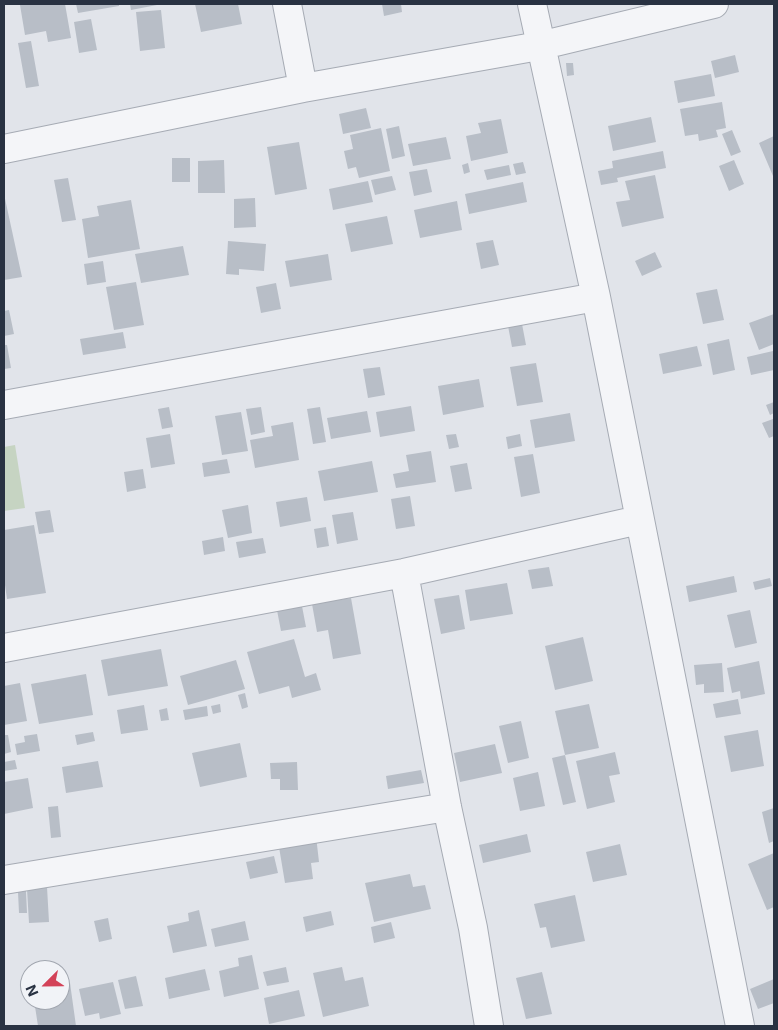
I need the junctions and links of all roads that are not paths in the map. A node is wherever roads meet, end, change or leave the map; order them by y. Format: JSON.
{"nodes":[{"id":1,"x":287,"y":4,"type":"edge"},
{"id":2,"x":532,"y":4,"type":"edge"},
{"id":3,"x":714,"y":4,"type":"edge"},
{"id":4,"x":539,"y":46,"type":"junction"},
{"id":5,"x":303,"y":88,"type":"junction"},
{"id":6,"x":4,"y":149,"type":"edge"},
{"id":7,"x":596,"y":297,"type":"junction"},
{"id":8,"x":4,"y":406,"type":"edge"},
{"id":9,"x":639,"y":520,"type":"junction"},
{"id":10,"x":404,"y":573,"type":"junction"},
{"id":11,"x":4,"y":648,"type":"edge"},
{"id":12,"x":447,"y":807,"type":"junction"},
{"id":13,"x":4,"y":880,"type":"edge"},
{"id":14,"x":489,"y":1026,"type":"edge"},
{"id":15,"x":740,"y":1026,"type":"edge"}],
"edges":[{"from":1,"to":5,"type":"street"},
{"from":2,"to":4,"type":"street"},
{"from":3,"to":4,"type":"street"},
{"from":4,"to":5,"type":"street"},
{"from":4,"to":7,"type":"street"},
{"from":5,"to":6,"type":"street"},
{"from":7,"to":8,"type":"street"},
{"from":7,"to":9,"type":"street"},
{"from":9,"to":10,"type":"street"},
{"from":9,"to":15,"type":"street"},
{"from":10,"to":11,"type":"street"},
{"from":10,"to":12,"type":"street"},
{"from":12,"to":13,"type":"street"},
{"from":12,"to":14,"type":"street"}]}
